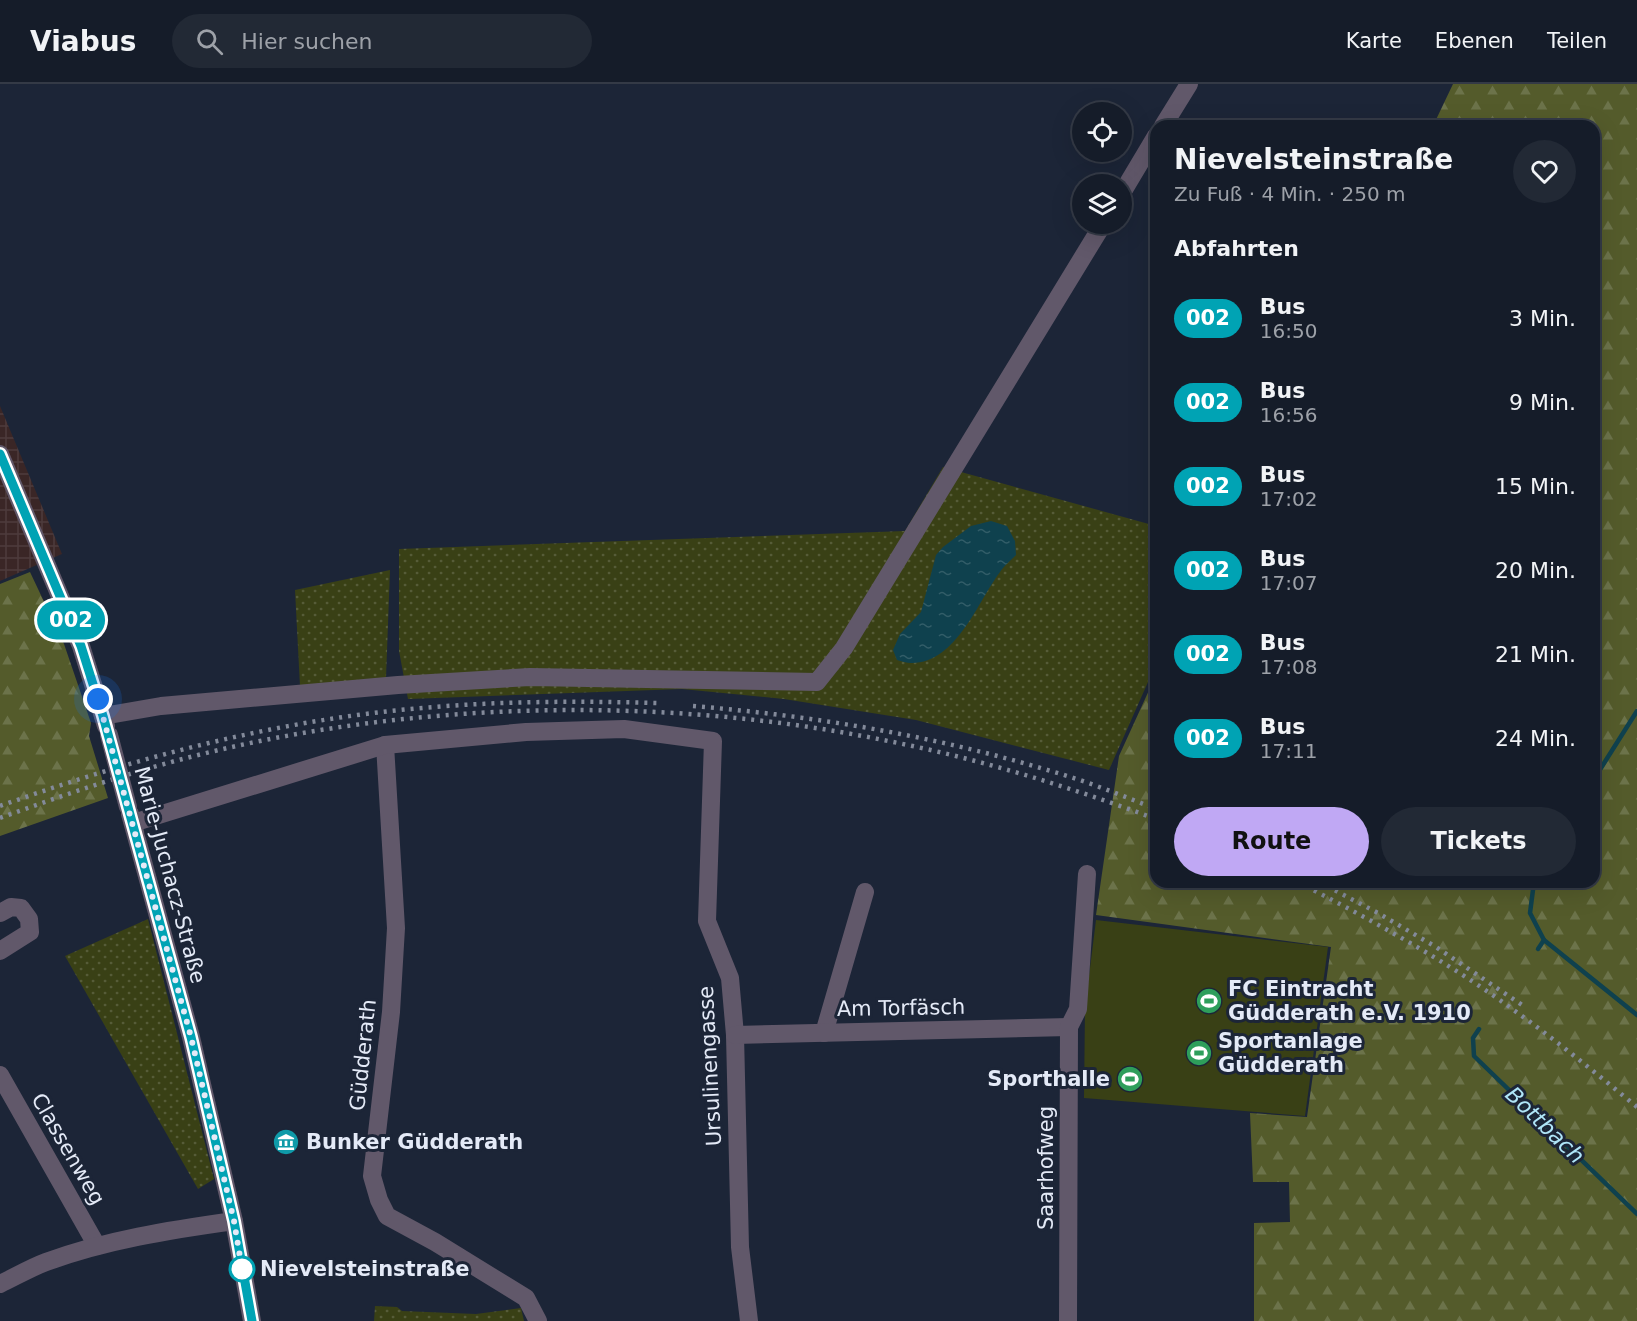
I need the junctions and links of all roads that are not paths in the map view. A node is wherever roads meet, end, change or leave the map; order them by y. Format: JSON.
{"nodes":[{"id":1,"x":1189,"y":84,"type":"edge"},
{"id":2,"x":1167,"y":120,"type":"edge"},
{"id":3,"x":1150,"y":146,"type":"edge"},
{"id":4,"x":1132,"y":176,"type":"edge"},
{"id":5,"x":1097,"y":234,"type":"edge"},
{"id":6,"x":0,"y":454,"type":"edge"},
{"id":7,"x":103,"y":716,"type":"junction"},
{"id":8,"x":385,"y":745,"type":"junction"},
{"id":9,"x":131,"y":815,"type":"junction"},
{"id":10,"x":1088,"y":874,"type":"dead end"},
{"id":11,"x":865,"y":892,"type":"dead end"},
{"id":12,"x":0,"y":913,"type":"edge"},
{"id":13,"x":0,"y":951,"type":"edge"},
{"id":14,"x":1069,"y":1027,"type":"junction"},
{"id":15,"x":824,"y":1033,"type":"junction"},
{"id":16,"x":735,"y":1035,"type":"junction"},
{"id":17,"x":0,"y":1075,"type":"edge"},
{"id":18,"x":234,"y":1221,"type":"junction"},
{"id":19,"x":97,"y":1246,"type":"junction"},
{"id":20,"x":0,"y":1284,"type":"edge"},
{"id":21,"x":252,"y":1321,"type":"edge"},
{"id":22,"x":538,"y":1321,"type":"edge"},
{"id":23,"x":749,"y":1321,"type":"edge"},
{"id":24,"x":1068,"y":1321,"type":"edge"}],
"edges":[{"from":1,"to":2,"type":"street"},
{"from":3,"to":4,"type":"street"},
{"from":5,"to":7,"type":"street"},
{"from":6,"to":7,"type":"street","name":"Marie-Juchacz-Straße"},
{"from":7,"to":9,"type":"street","name":"Marie-Juchacz-Straße","bridge":true},
{"from":8,"to":9,"type":"street"},
{"from":8,"to":16,"type":"street","name":"Ursulinengasse"},
{"from":8,"to":22,"type":"street","name":"Güdderath"},
{"from":9,"to":18,"type":"street","name":"Marie-Juchacz-Straße"},
{"from":10,"to":14,"type":"street","name":"Saarhofweg"},
{"from":11,"to":15,"type":"street"},
{"from":12,"to":13,"type":"street"},
{"from":14,"to":15,"type":"street","name":"Am Torfäsch"},
{"from":14,"to":24,"type":"street","name":"Saarhofweg"},
{"from":15,"to":16,"type":"street","name":"Am Torfäsch"},
{"from":16,"to":23,"type":"street","name":"Ursulinengasse"},
{"from":17,"to":19,"type":"street","name":"Classenweg"},
{"from":18,"to":19,"type":"street"},
{"from":18,"to":21,"type":"street","name":"Marie-Juchacz-Straße"},
{"from":19,"to":20,"type":"street"}]}
